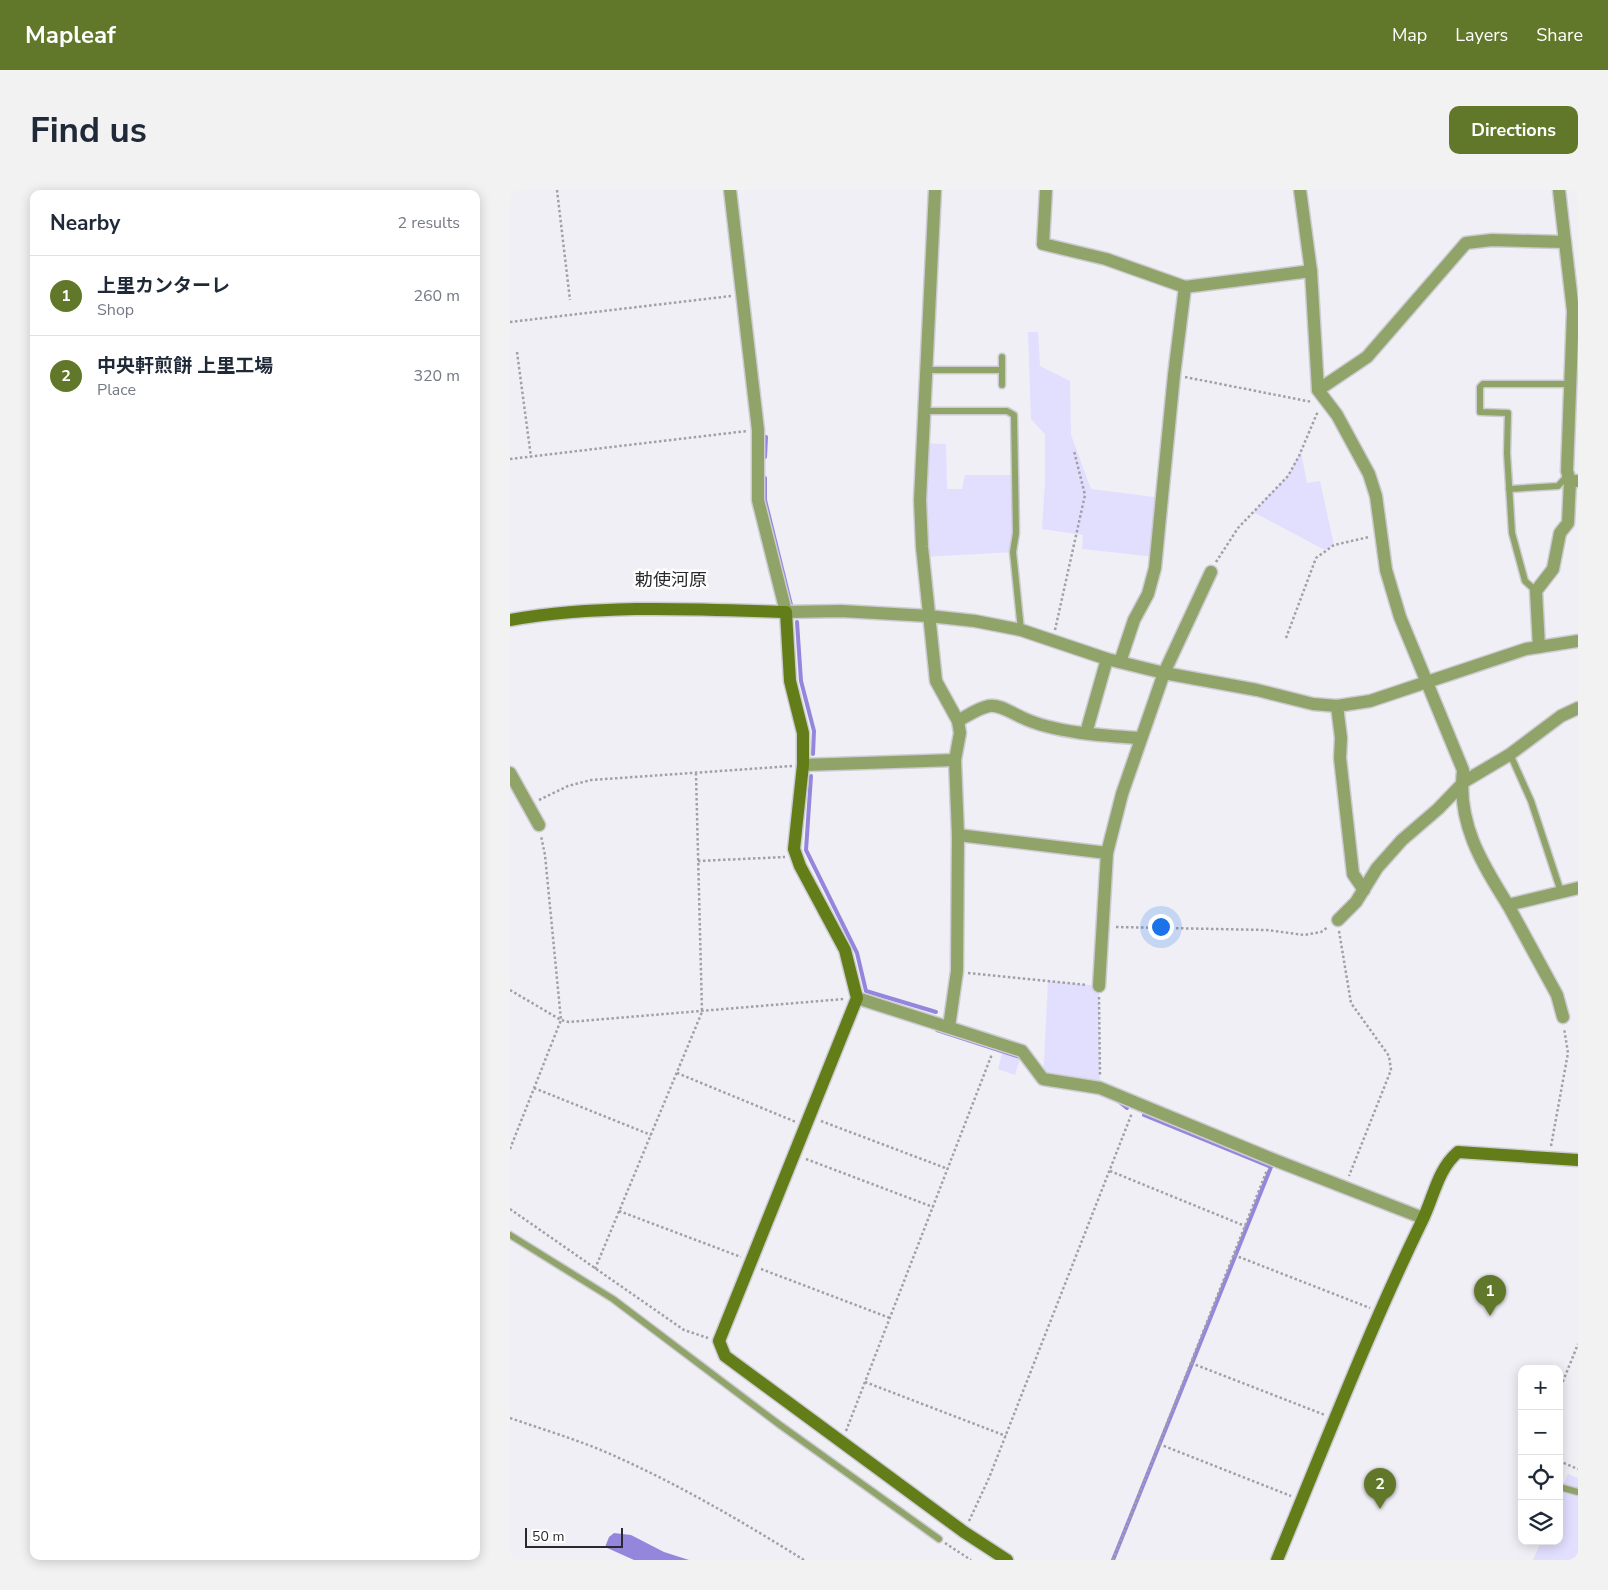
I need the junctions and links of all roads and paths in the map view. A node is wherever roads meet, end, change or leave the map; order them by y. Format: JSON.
{"nodes":[{"id":1,"x":557,"y":190,"type":"edge"},
{"id":2,"x":730,"y":190,"type":"edge"},
{"id":3,"x":935,"y":190,"type":"edge"},
{"id":4,"x":1046,"y":190,"type":"edge"},
{"id":5,"x":1300,"y":190,"type":"edge"},
{"id":6,"x":1559,"y":190,"type":"edge"},
{"id":7,"x":1565,"y":242,"type":"junction"},
{"id":8,"x":1311,"y":271,"type":"junction"},
{"id":9,"x":1185,"y":287,"type":"junction"},
{"id":10,"x":742,"y":294,"type":"junction"},
{"id":11,"x":570,"y":300,"type":"dead end"},
{"id":12,"x":510,"y":322,"type":"edge"},
{"id":13,"x":518,"y":352,"type":"dead end"},
{"id":14,"x":1002,"y":357,"type":"dead end"},
{"id":15,"x":926,"y":370,"type":"junction"},
{"id":16,"x":1002,"y":370,"type":"junction"},
{"id":17,"x":1174,"y":375,"type":"junction"},
{"id":18,"x":1570,"y":384,"type":"junction"},
{"id":19,"x":1002,"y":385,"type":"dead end"},
{"id":20,"x":1318,"y":390,"type":"junction"},
{"id":21,"x":924,"y":411,"type":"junction"},
{"id":22,"x":758,"y":430,"type":"junction"},
{"id":23,"x":1074,"y":450,"type":"dead end"},
{"id":24,"x":531,"y":457,"type":"junction"},
{"id":25,"x":510,"y":460,"type":"edge"},
{"id":26,"x":1572,"y":479,"type":"edge"},
{"id":27,"x":1509,"y":490,"type":"junction"},
{"id":28,"x":1381,"y":534,"type":"junction"},
{"id":29,"x":1211,"y":572,"type":"joint"},
{"id":30,"x":1536,"y":591,"type":"junction"},
{"id":31,"x":786,"y":612,"type":"junction"},
{"id":32,"x":929,"y":616,"type":"junction"},
{"id":33,"x":510,"y":620,"type":"edge"},
{"id":34,"x":1021,"y":630,"type":"junction"},
{"id":35,"x":1286,"y":638,"type":"dead end"},
{"id":36,"x":1053,"y":641,"type":"junction"},
{"id":37,"x":1578,"y":641,"type":"edge"},
{"id":38,"x":1539,"y":647,"type":"junction"},
{"id":39,"x":1114,"y":661,"type":"junction"},
{"id":40,"x":1164,"y":673,"type":"junction"},
{"id":41,"x":1426,"y":682,"type":"junction"},
{"id":42,"x":1337,"y":706,"type":"junction"},
{"id":43,"x":1578,"y":708,"type":"edge"},
{"id":44,"x":958,"y":721,"type":"junction"},
{"id":45,"x":1086,"y":733,"type":"junction"},
{"id":46,"x":1141,"y":738,"type":"junction"},
{"id":47,"x":1510,"y":754,"type":"junction"},
{"id":48,"x":955,"y":760,"type":"junction"},
{"id":49,"x":803,"y":765,"type":"junction"},
{"id":50,"x":510,"y":773,"type":"edge"},
{"id":51,"x":696,"y":774,"type":"junction"},
{"id":52,"x":1461,"y":786,"type":"junction"},
{"id":53,"x":528,"y":805,"type":"junction"},
{"id":54,"x":539,"y":825,"type":"joint"},
{"id":55,"x":958,"y":835,"type":"junction"},
{"id":56,"x":1106,"y":853,"type":"junction"},
{"id":57,"x":797,"y":856,"type":"junction"},
{"id":58,"x":698,"y":861,"type":"junction"},
{"id":59,"x":1578,"y":888,"type":"edge"},
{"id":60,"x":1364,"y":890,"type":"junction"},
{"id":61,"x":1561,"y":892,"type":"junction"},
{"id":62,"x":1508,"y":905,"type":"junction"},
{"id":63,"x":1338,"y":920,"type":"junction"},
{"id":64,"x":1102,"y":926,"type":"junction"},
{"id":65,"x":957,"y":971,"type":"junction"},
{"id":66,"x":1099,"y":986,"type":"junction"},
{"id":67,"x":510,"y":990,"type":"edge"},
{"id":68,"x":857,"y":998,"type":"junction"},
{"id":69,"x":702,"y":1012,"type":"junction"},
{"id":70,"x":1563,"y":1017,"type":"joint"},
{"id":71,"x":561,"y":1020,"type":"junction"},
{"id":72,"x":949,"y":1027,"type":"junction"},
{"id":73,"x":996,"y":1043,"type":"junction"},
{"id":74,"x":677,"y":1073,"type":"junction"},
{"id":75,"x":534,"y":1088,"type":"junction"},
{"id":76,"x":1100,"y":1088,"type":"junction"},
{"id":77,"x":1136,"y":1104,"type":"junction"},
{"id":78,"x":808,"y":1121,"type":"junction"},
{"id":79,"x":651,"y":1135,"type":"junction"},
{"id":80,"x":510,"y":1149,"type":"edge"},
{"id":81,"x":795,"y":1155,"type":"junction"},
{"id":82,"x":1549,"y":1157,"type":"junction"},
{"id":83,"x":1272,"y":1159,"type":"junction"},
{"id":84,"x":1578,"y":1160,"type":"edge"},
{"id":85,"x":948,"y":1168,"type":"junction"},
{"id":86,"x":1110,"y":1171,"type":"junction"},
{"id":87,"x":1345,"y":1186,"type":"junction"},
{"id":88,"x":933,"y":1208,"type":"junction"},
{"id":89,"x":510,"y":1210,"type":"edge"},
{"id":90,"x":619,"y":1211,"type":"junction"},
{"id":91,"x":1423,"y":1218,"type":"junction"},
{"id":92,"x":1245,"y":1226,"type":"junction"},
{"id":93,"x":510,"y":1235,"type":"edge"},
{"id":94,"x":1234,"y":1255,"type":"junction"},
{"id":95,"x":751,"y":1263,"type":"junction"},
{"id":96,"x":595,"y":1268,"type":"junction"},
{"id":97,"x":1380,"y":1312,"type":"junction"},
{"id":98,"x":890,"y":1318,"type":"junction"},
{"id":99,"x":719,"y":1341,"type":"junction"},
{"id":100,"x":1578,"y":1344,"type":"edge"},
{"id":101,"x":1191,"y":1363,"type":"junction"},
{"id":102,"x":1563,"y":1381,"type":"edge"},
{"id":103,"x":865,"y":1382,"type":"junction"},
{"id":104,"x":510,"y":1418,"type":"edge"},
{"id":105,"x":1336,"y":1419,"type":"junction"},
{"id":106,"x":1006,"y":1436,"type":"junction"},
{"id":107,"x":843,"y":1441,"type":"junction"},
{"id":108,"x":1159,"y":1444,"type":"junction"},
{"id":109,"x":1563,"y":1463,"type":"edge"},
{"id":110,"x":1578,"y":1469,"type":"edge"},
{"id":111,"x":1563,"y":1488,"type":"dead end"},
{"id":112,"x":1578,"y":1492,"type":"edge"},
{"id":113,"x":1302,"y":1500,"type":"junction"},
{"id":114,"x":964,"y":1532,"type":"junction"},
{"id":115,"x":939,"y":1539,"type":"joint"},
{"id":116,"x":804,"y":1560,"type":"edge"},
{"id":117,"x":971,"y":1560,"type":"edge"},
{"id":118,"x":1007,"y":1560,"type":"edge"},
{"id":119,"x":1113,"y":1560,"type":"edge"},
{"id":120,"x":1277,"y":1560,"type":"edge"}],
"edges":[{"from":1,"to":11,"type":"path"},
{"from":2,"to":10,"type":"street"},
{"from":3,"to":15,"type":"street"},
{"from":4,"to":9,"type":"street"},
{"from":5,"to":8,"type":"street"},
{"from":6,"to":7,"type":"street"},
{"from":7,"to":18,"type":"street"},
{"from":7,"to":20,"type":"street"},
{"from":8,"to":9,"type":"street"},
{"from":8,"to":20,"type":"street"},
{"from":9,"to":17,"type":"street"},
{"from":10,"to":12,"type":"path"},
{"from":10,"to":22,"type":"street"},
{"from":13,"to":24,"type":"path"},
{"from":14,"to":16,"type":"lane"},
{"from":15,"to":16,"type":"lane"},
{"from":15,"to":21,"type":"street"},
{"from":16,"to":19,"type":"lane"},
{"from":17,"to":29,"type":"path"},
{"from":17,"to":39,"type":"street"},
{"from":18,"to":26,"type":"street"},
{"from":18,"to":27,"type":"lane"},
{"from":20,"to":28,"type":"street"},
{"from":21,"to":32,"type":"street"},
{"from":21,"to":34,"type":"lane"},
{"from":22,"to":24,"type":"path"},
{"from":22,"to":31,"type":"street"},
{"from":23,"to":36,"type":"path"},
{"from":24,"to":25,"type":"path"},
{"from":26,"to":27,"type":"lane"},
{"from":26,"to":30,"type":"street"},
{"from":27,"to":30,"type":"lane"},
{"from":28,"to":35,"type":"path"},
{"from":28,"to":41,"type":"street"},
{"from":29,"to":40,"type":"street"},
{"from":30,"to":38,"type":"street"},
{"from":31,"to":32,"type":"street"},
{"from":31,"to":33,"type":"street"},
{"from":31,"to":49,"type":"street"},
{"from":32,"to":34,"type":"street"},
{"from":32,"to":44,"type":"street"},
{"from":34,"to":36,"type":"street"},
{"from":36,"to":39,"type":"street"},
{"from":37,"to":38,"type":"street"},
{"from":38,"to":41,"type":"street"},
{"from":39,"to":40,"type":"street"},
{"from":39,"to":45,"type":"street"},
{"from":40,"to":42,"type":"street"},
{"from":40,"to":46,"type":"street"},
{"from":41,"to":42,"type":"street"},
{"from":41,"to":52,"type":"street"},
{"from":42,"to":60,"type":"street"},
{"from":43,"to":47,"type":"street"},
{"from":44,"to":45,"type":"street"},
{"from":44,"to":48,"type":"street"},
{"from":45,"to":46,"type":"street"},
{"from":46,"to":56,"type":"street"},
{"from":47,"to":52,"type":"street"},
{"from":47,"to":61,"type":"lane"},
{"from":48,"to":49,"type":"street"},
{"from":48,"to":55,"type":"street"},
{"from":49,"to":51,"type":"path"},
{"from":49,"to":57,"type":"street"},
{"from":50,"to":53,"type":"street"},
{"from":51,"to":53,"type":"path"},
{"from":51,"to":58,"type":"path"},
{"from":52,"to":60,"type":"street"},
{"from":52,"to":62,"type":"street"},
{"from":53,"to":54,"type":"street"},
{"from":54,"to":71,"type":"path"},
{"from":55,"to":56,"type":"street"},
{"from":55,"to":65,"type":"street"},
{"from":56,"to":64,"type":"street"},
{"from":57,"to":58,"type":"path"},
{"from":57,"to":68,"type":"street"},
{"from":58,"to":69,"type":"path"},
{"from":59,"to":61,"type":"street"},
{"from":60,"to":63,"type":"street"},
{"from":61,"to":62,"type":"street"},
{"from":62,"to":70,"type":"street"},
{"from":63,"to":64,"type":"path"},
{"from":63,"to":87,"type":"path"},
{"from":64,"to":66,"type":"street"},
{"from":65,"to":66,"type":"path"},
{"from":65,"to":72,"type":"street"},
{"from":66,"to":76,"type":"path"},
{"from":67,"to":71,"type":"path"},
{"from":68,"to":69,"type":"path"},
{"from":68,"to":72,"type":"street"},
{"from":68,"to":78,"type":"street"},
{"from":69,"to":71,"type":"path"},
{"from":69,"to":74,"type":"path"},
{"from":70,"to":82,"type":"path"},
{"from":71,"to":75,"type":"path"},
{"from":72,"to":73,"type":"street"},
{"from":73,"to":76,"type":"street"},
{"from":73,"to":85,"type":"path"},
{"from":74,"to":78,"type":"path"},
{"from":74,"to":79,"type":"path"},
{"from":75,"to":79,"type":"path"},
{"from":75,"to":80,"type":"path"},
{"from":76,"to":77,"type":"street"},
{"from":77,"to":83,"type":"street"},
{"from":77,"to":86,"type":"path"},
{"from":78,"to":81,"type":"street"},
{"from":78,"to":85,"type":"path"},
{"from":79,"to":90,"type":"path"},
{"from":81,"to":88,"type":"path"},
{"from":81,"to":95,"type":"street"},
{"from":82,"to":84,"type":"street"},
{"from":82,"to":91,"type":"street"},
{"from":83,"to":87,"type":"street"},
{"from":83,"to":92,"type":"path"},
{"from":85,"to":88,"type":"path"},
{"from":86,"to":92,"type":"path"},
{"from":86,"to":106,"type":"path"},
{"from":87,"to":91,"type":"street"},
{"from":88,"to":98,"type":"path"},
{"from":89,"to":96,"type":"path"},
{"from":90,"to":95,"type":"path"},
{"from":90,"to":96,"type":"path"},
{"from":91,"to":97,"type":"street"},
{"from":92,"to":94,"type":"path"},
{"from":93,"to":115,"type":"lane"},
{"from":94,"to":97,"type":"path"},
{"from":94,"to":101,"type":"path"},
{"from":95,"to":98,"type":"path"},
{"from":95,"to":99,"type":"street"},
{"from":96,"to":99,"type":"path"},
{"from":97,"to":105,"type":"street"},
{"from":98,"to":103,"type":"path"},
{"from":99,"to":107,"type":"street"},
{"from":100,"to":102,"type":"path"},
{"from":101,"to":105,"type":"path"},
{"from":101,"to":108,"type":"path"},
{"from":103,"to":106,"type":"path"},
{"from":103,"to":107,"type":"path"},
{"from":104,"to":116,"type":"path"},
{"from":105,"to":113,"type":"street"},
{"from":106,"to":114,"type":"path"},
{"from":107,"to":114,"type":"street"},
{"from":108,"to":113,"type":"path"},
{"from":108,"to":119,"type":"path"},
{"from":109,"to":110,"type":"path"},
{"from":111,"to":112,"type":"lane"},
{"from":113,"to":120,"type":"street"},
{"from":114,"to":118,"type":"street"},
{"from":115,"to":117,"type":"path"}]}
